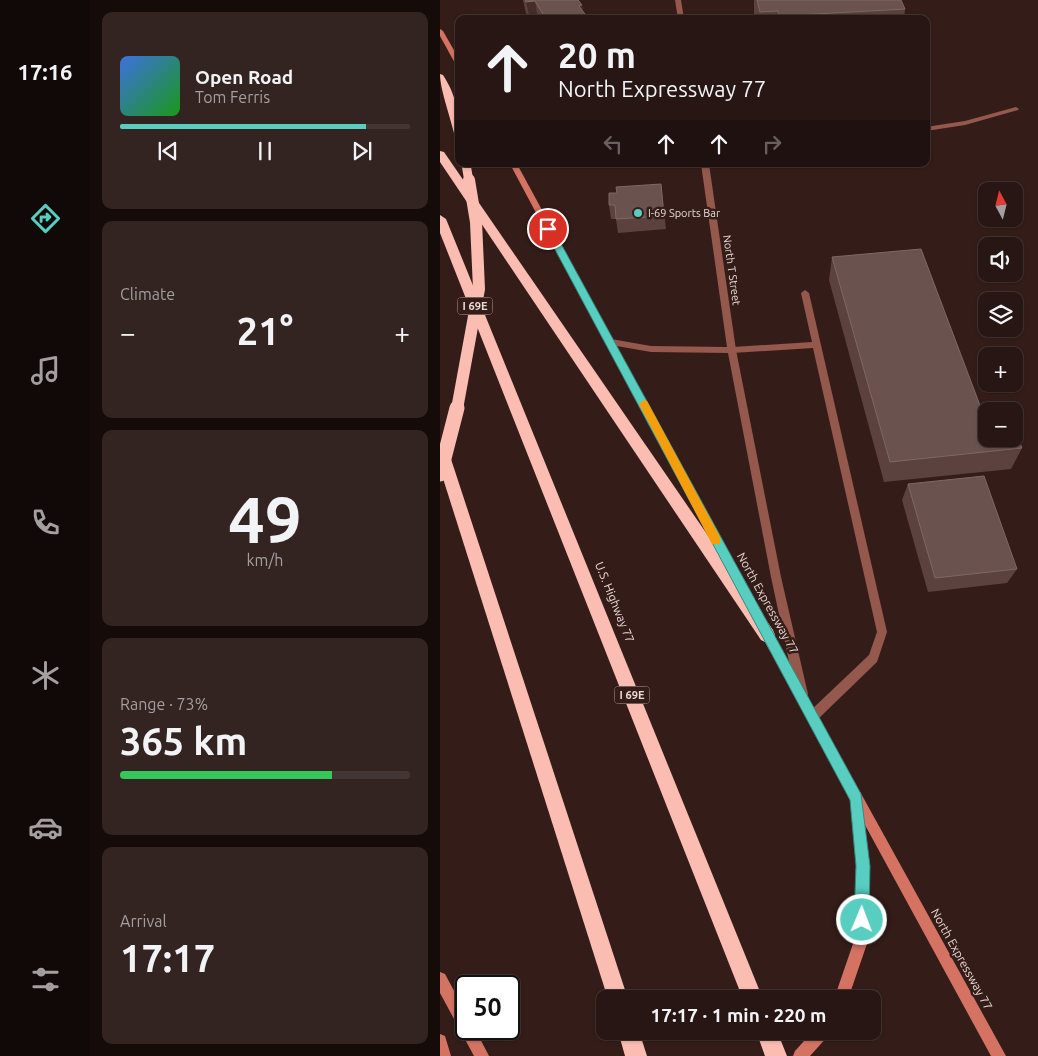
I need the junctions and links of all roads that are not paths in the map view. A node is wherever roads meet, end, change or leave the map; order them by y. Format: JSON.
{"nodes":[{"id":1,"x":678,"y":0,"type":"edge"},
{"id":2,"x":680,"y":15,"type":"edge"},
{"id":3,"x":440,"y":30,"type":"edge"},
{"id":4,"x":455,"y":58,"type":"edge"},
{"id":5,"x":440,"y":77,"type":"edge"},
{"id":6,"x":1016,"y":110,"type":"dead end"},
{"id":7,"x":455,"y":116,"type":"edge"},
{"id":8,"x":930,"y":127,"type":"edge"},
{"id":9,"x":440,"y":154,"type":"edge"},
{"id":10,"x":467,"y":167,"type":"edge"},
{"id":11,"x":515,"y":167,"type":"edge"},
{"id":12,"x":705,"y":167,"type":"edge"},
{"id":13,"x":440,"y":219,"type":"edge"},
{"id":14,"x":805,"y":293,"type":"dead end"},
{"id":15,"x":611,"y":342,"type":"junction"},
{"id":16,"x":817,"y":345,"type":"junction"},
{"id":17,"x":732,"y":350,"type":"junction"},
{"id":18,"x":440,"y":447,"type":"edge"},
{"id":19,"x":440,"y":474,"type":"edge"},
{"id":20,"x":767,"y":636,"type":"junction"},
{"id":21,"x":803,"y":697,"type":"junction"},
{"id":22,"x":813,"y":716,"type":"junction"},
{"id":23,"x":856,"y":799,"type":"junction"},
{"id":24,"x":440,"y":979,"type":"edge"},
{"id":25,"x":615,"y":990,"type":"edge"},
{"id":26,"x":749,"y":990,"type":"edge"},
{"id":27,"x":844,"y":990,"type":"edge"},
{"id":28,"x":455,"y":1006,"type":"edge"},
{"id":29,"x":473,"y":1040,"type":"edge"},
{"id":30,"x":631,"y":1040,"type":"edge"},
{"id":31,"x":770,"y":1040,"type":"edge"},
{"id":32,"x":815,"y":1040,"type":"edge"},
{"id":33,"x":440,"y":1041,"type":"edge"},
{"id":34,"x":444,"y":1056,"type":"edge"},
{"id":35,"x":482,"y":1056,"type":"edge"},
{"id":36,"x":636,"y":1056,"type":"edge"},
{"id":37,"x":776,"y":1056,"type":"edge"},
{"id":38,"x":800,"y":1056,"type":"edge"},
{"id":39,"x":999,"y":1056,"type":"edge"}],
"edges":[{"from":1,"to":2,"type":"street"},
{"from":3,"to":4,"type":"main road"},
{"from":5,"to":7,"type":"highway"},
{"from":6,"to":8,"type":"street"},
{"from":9,"to":20,"type":"highway"},
{"from":10,"to":19,"type":"highway","bridge":true},
{"from":11,"to":15,"type":"main road","name":"North Expressway 77"},
{"from":12,"to":17,"type":"street","name":"North T Street"},
{"from":13,"to":26,"type":"highway","name":"U.S. Highway 77","number":"I 69E"},
{"from":14,"to":16,"type":"street"},
{"from":15,"to":17,"type":"street"},
{"from":15,"to":20,"type":"main road","name":"North Expressway 77"},
{"from":16,"to":17,"type":"street"},
{"from":16,"to":22,"type":"street"},
{"from":17,"to":21,"type":"street","name":"North T Street"},
{"from":18,"to":25,"type":"highway","bridge":true},
{"from":20,"to":21,"type":"main road","name":"North Expressway 77"},
{"from":21,"to":22,"type":"main road","name":"North Expressway 77"},
{"from":22,"to":23,"type":"main road","name":"North Expressway 77"},
{"from":23,"to":27,"type":"main road"},
{"from":23,"to":39,"type":"main road","name":"North Expressway 77"},
{"from":24,"to":28,"type":"main road"},
{"from":29,"to":35,"type":"main road"},
{"from":30,"to":36,"type":"highway"},
{"from":31,"to":37,"type":"highway"},
{"from":32,"to":38,"type":"main road"},
{"from":33,"to":34,"type":"main road"}]}
